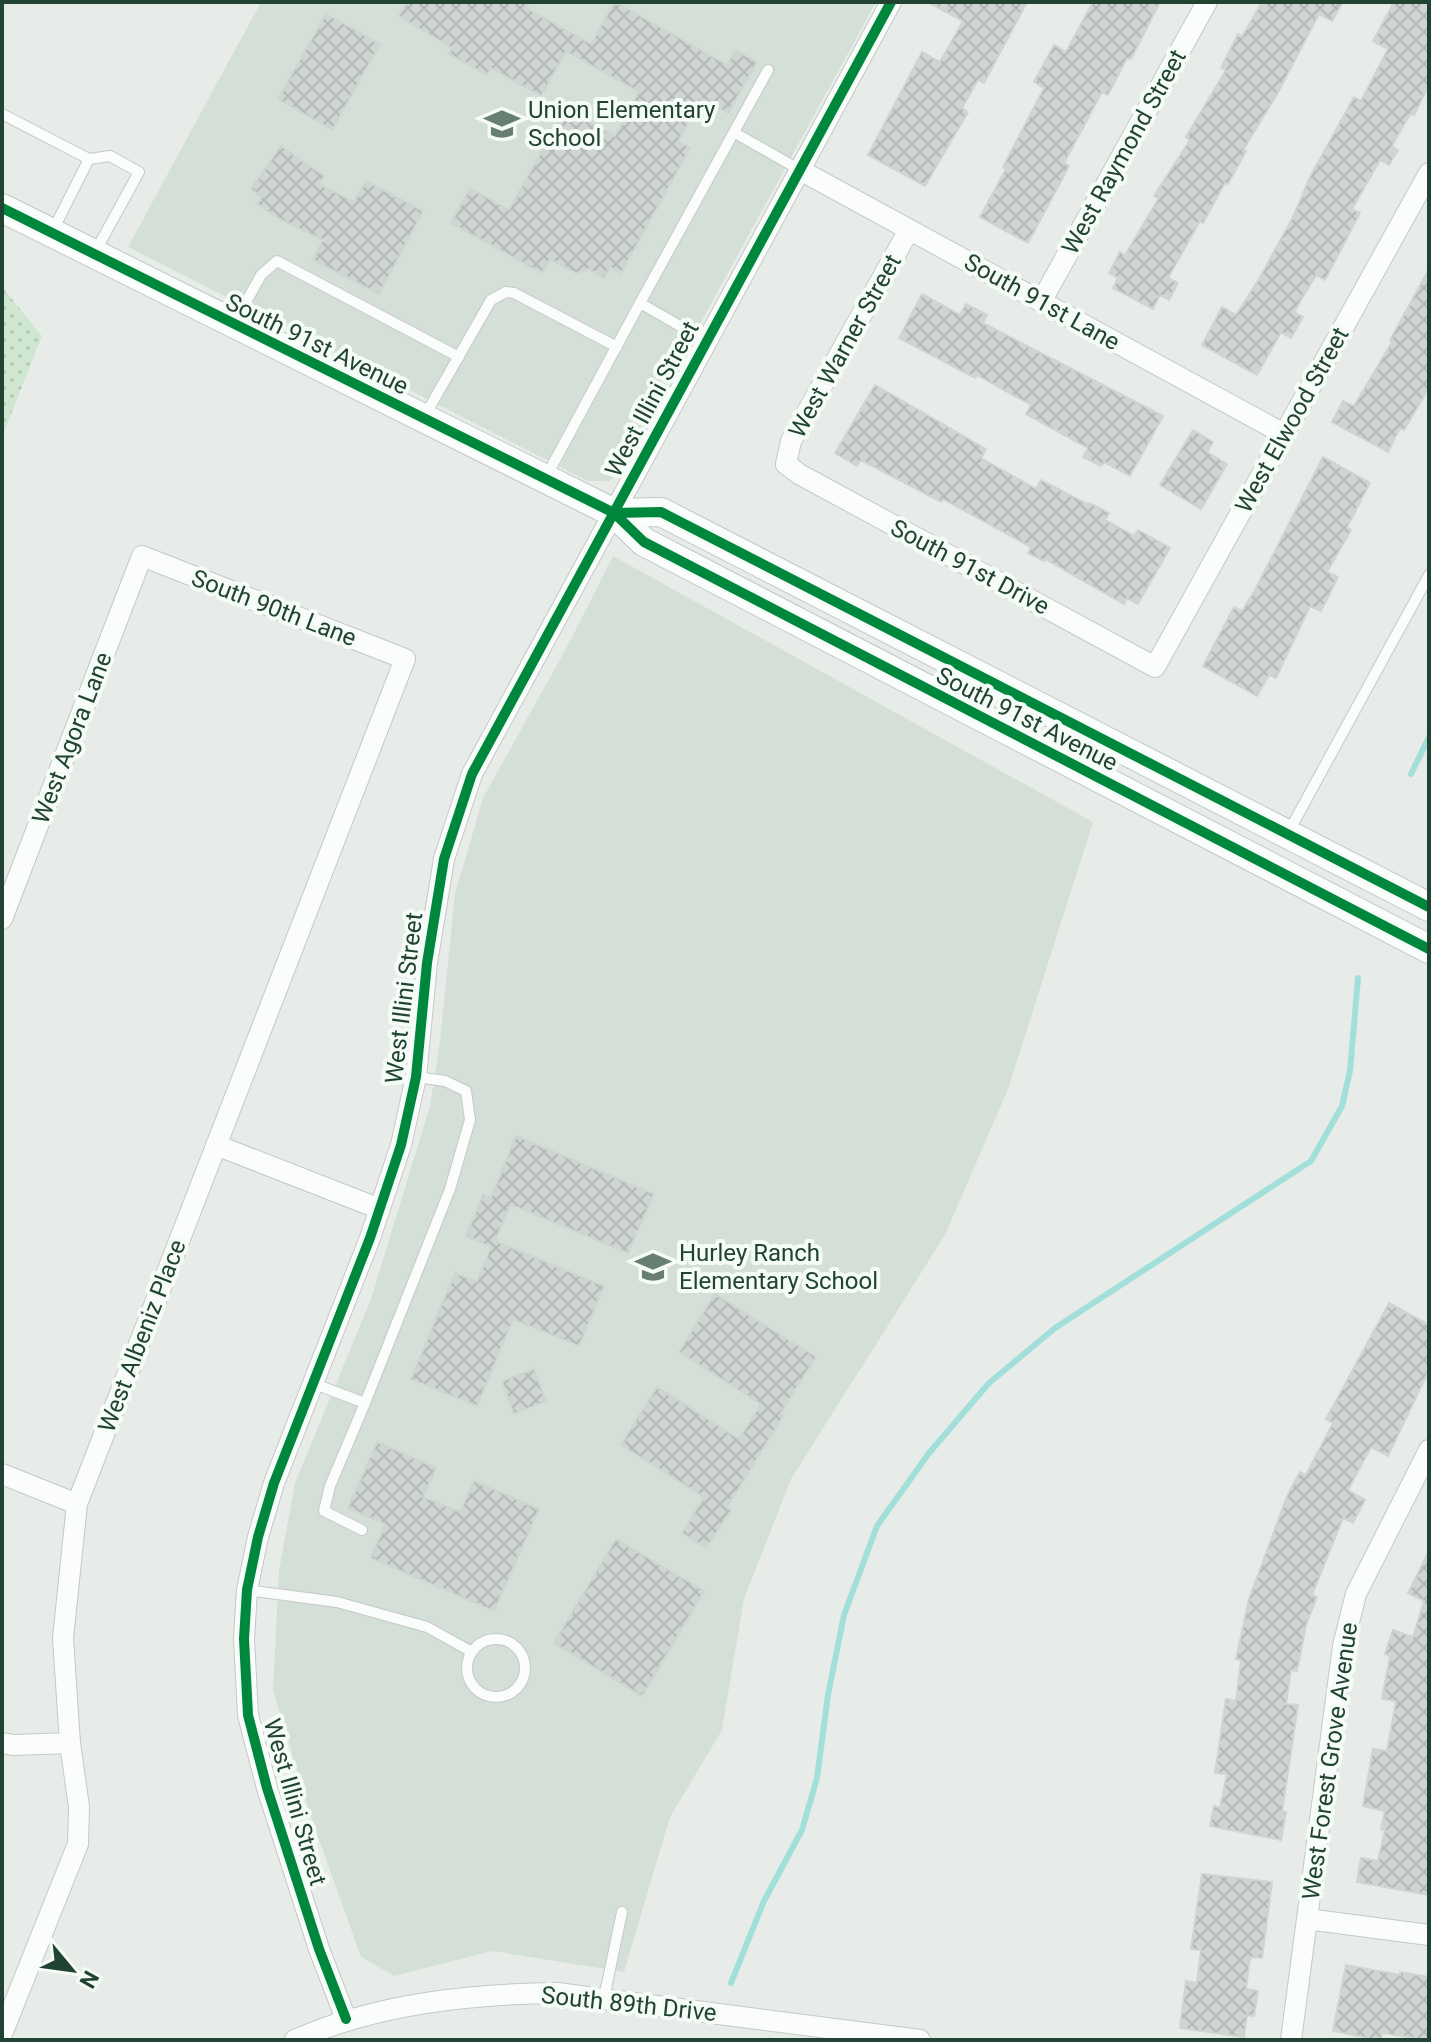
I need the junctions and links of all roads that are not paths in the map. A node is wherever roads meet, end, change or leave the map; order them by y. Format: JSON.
{"nodes":[{"id":1,"x":891,"y":2,"type":"edge"},
{"id":2,"x":1207,"y":2,"type":"edge"},
{"id":3,"x":768,"y":70,"type":"dead end"},
{"id":4,"x":2,"y":114,"type":"edge"},
{"id":5,"x":735,"y":133,"type":"junction"},
{"id":6,"x":89,"y":159,"type":"junction"},
{"id":7,"x":800,"y":170,"type":"junction"},
{"id":8,"x":1429,"y":173,"type":"edge"},
{"id":9,"x":2,"y":208,"type":"edge"},
{"id":10,"x":909,"y":230,"type":"junction"},
{"id":11,"x":51,"y":234,"type":"junction"},
{"id":12,"x":94,"y":255,"type":"junction"},
{"id":13,"x":1041,"y":302,"type":"junction"},
{"id":14,"x":640,"y":303,"type":"junction"},
{"id":15,"x":233,"y":325,"type":"junction"},
{"id":16,"x":706,"y":341,"type":"junction"},
{"id":17,"x":617,"y":347,"type":"junction"},
{"id":18,"x":459,"y":357,"type":"junction"},
{"id":19,"x":423,"y":419,"type":"junction"},
{"id":20,"x":1284,"y":434,"type":"junction"},
{"id":21,"x":786,"y":464,"type":"joint"},
{"id":22,"x":545,"y":479,"type":"junction"},
{"id":23,"x":614,"y":513,"type":"junction"},
{"id":24,"x":142,"y":556,"type":"joint"},
{"id":25,"x":1429,"y":575,"type":"edge"},
{"id":26,"x":405,"y":659,"type":"joint"},
{"id":27,"x":1155,"y":667,"type":"joint"},
{"id":28,"x":1287,"y":834,"type":"junction"},
{"id":29,"x":1429,"y":907,"type":"edge"},
{"id":30,"x":2,"y":919,"type":"edge"},
{"id":31,"x":1429,"y":949,"type":"edge"},
{"id":32,"x":416,"y":1077,"type":"junction"},
{"id":33,"x":216,"y":1145,"type":"junction"},
{"id":34,"x":380,"y":1209,"type":"junction"},
{"id":35,"x":312,"y":1383,"type":"junction"},
{"id":36,"x":365,"y":1403,"type":"junction"},
{"id":37,"x":1429,"y":1450,"type":"edge"},
{"id":38,"x":2,"y":1474,"type":"edge"},
{"id":39,"x":77,"y":1504,"type":"junction"},
{"id":40,"x":362,"y":1530,"type":"dead end"},
{"id":41,"x":247,"y":1590,"type":"junction"},
{"id":42,"x":472,"y":1652,"type":"junction"},
{"id":43,"x":2,"y":1743,"type":"edge"},
{"id":44,"x":70,"y":1743,"type":"junction"},
{"id":45,"x":622,"y":1912,"type":"dead end"},
{"id":46,"x":1307,"y":1919,"type":"junction"},
{"id":47,"x":1429,"y":1935,"type":"edge"},
{"id":48,"x":604,"y":1998,"type":"junction"},
{"id":49,"x":346,"y":2019,"type":"junction"},
{"id":50,"x":2,"y":2034,"type":"edge"},
{"id":51,"x":295,"y":2040,"type":"edge"},
{"id":52,"x":916,"y":2040,"type":"edge"},
{"id":53,"x":1291,"y":2040,"type":"edge"}],
"edges":[{"from":1,"to":7,"type":"street","name":"West Illini Street"},
{"from":2,"to":13,"type":"street","name":"West Raymond Street"},
{"from":3,"to":5,"type":"lane"},
{"from":4,"to":6,"type":"lane"},
{"from":5,"to":7,"type":"lane"},
{"from":5,"to":14,"type":"lane"},
{"from":6,"to":11,"type":"lane"},
{"from":6,"to":12,"type":"lane"},
{"from":7,"to":10,"type":"street","name":"South 91st Lane"},
{"from":7,"to":16,"type":"street","name":"West Illini Street"},
{"from":8,"to":20,"type":"street","name":"West Elwood Street"},
{"from":9,"to":11,"type":"main road","name":"South 91st Avenue"},
{"from":10,"to":13,"type":"street","name":"South 91st Lane"},
{"from":10,"to":21,"type":"street","name":"West Warner Street"},
{"from":11,"to":12,"type":"main road","name":"South 91st Avenue"},
{"from":12,"to":15,"type":"main road","name":"South 91st Avenue"},
{"from":13,"to":20,"type":"street","name":"South 91st Lane"},
{"from":14,"to":16,"type":"lane"},
{"from":14,"to":17,"type":"lane"},
{"from":15,"to":18,"type":"lane"},
{"from":15,"to":19,"type":"main road","name":"South 91st Avenue"},
{"from":16,"to":23,"type":"street","name":"West Illini Street"},
{"from":17,"to":18,"type":"lane"},
{"from":17,"to":22,"type":"lane"},
{"from":18,"to":19,"type":"lane"},
{"from":19,"to":22,"type":"main road","name":"South 91st Avenue"},
{"from":20,"to":27,"type":"street","name":"West Elwood Street"},
{"from":21,"to":27,"type":"street","name":"South 91st Drive"},
{"from":22,"to":23,"type":"main road","name":"South 91st Avenue"},
{"from":23,"to":28,"type":"main road","name":"South 91st Avenue"},
{"from":23,"to":31,"type":"main road","name":"South 91st Avenue"},
{"from":23,"to":32,"type":"street","name":"West Illini Street"},
{"from":24,"to":26,"type":"street","name":"South 90th Lane"},
{"from":24,"to":30,"type":"street","name":"West Agora Lane"},
{"from":25,"to":28,"type":"lane"},
{"from":26,"to":33,"type":"street","name":"West Albeniz Place"},
{"from":28,"to":29,"type":"main road","name":"South 91st Avenue"},
{"from":32,"to":34,"type":"street","name":"West Illini Street"},
{"from":32,"to":36,"type":"lane"},
{"from":33,"to":34,"type":"street"},
{"from":33,"to":39,"type":"street","name":"West Albeniz Place"},
{"from":34,"to":35,"type":"street","name":"West Illini Street"},
{"from":35,"to":36,"type":"lane"},
{"from":35,"to":41,"type":"street","name":"West Illini Street"},
{"from":36,"to":40,"type":"lane"},
{"from":37,"to":46,"type":"street","name":"West Forest Grove Avenue"},
{"from":38,"to":39,"type":"street"},
{"from":39,"to":44,"type":"street","name":"West Albeniz Place"},
{"from":41,"to":42,"type":"lane"},
{"from":41,"to":49,"type":"street","name":"West Illini Street"},
{"from":42,"to":42,"type":"lane"},
{"from":43,"to":44,"type":"street"},
{"from":44,"to":50,"type":"street","name":"West Albeniz Place"},
{"from":45,"to":48,"type":"lane"},
{"from":46,"to":47,"type":"street"},
{"from":46,"to":53,"type":"street","name":"West Forest Grove Avenue"},
{"from":48,"to":49,"type":"street","name":"South 89th Drive"},
{"from":48,"to":52,"type":"street","name":"South 89th Drive"},
{"from":49,"to":51,"type":"street","name":"South 89th Drive"}]}
